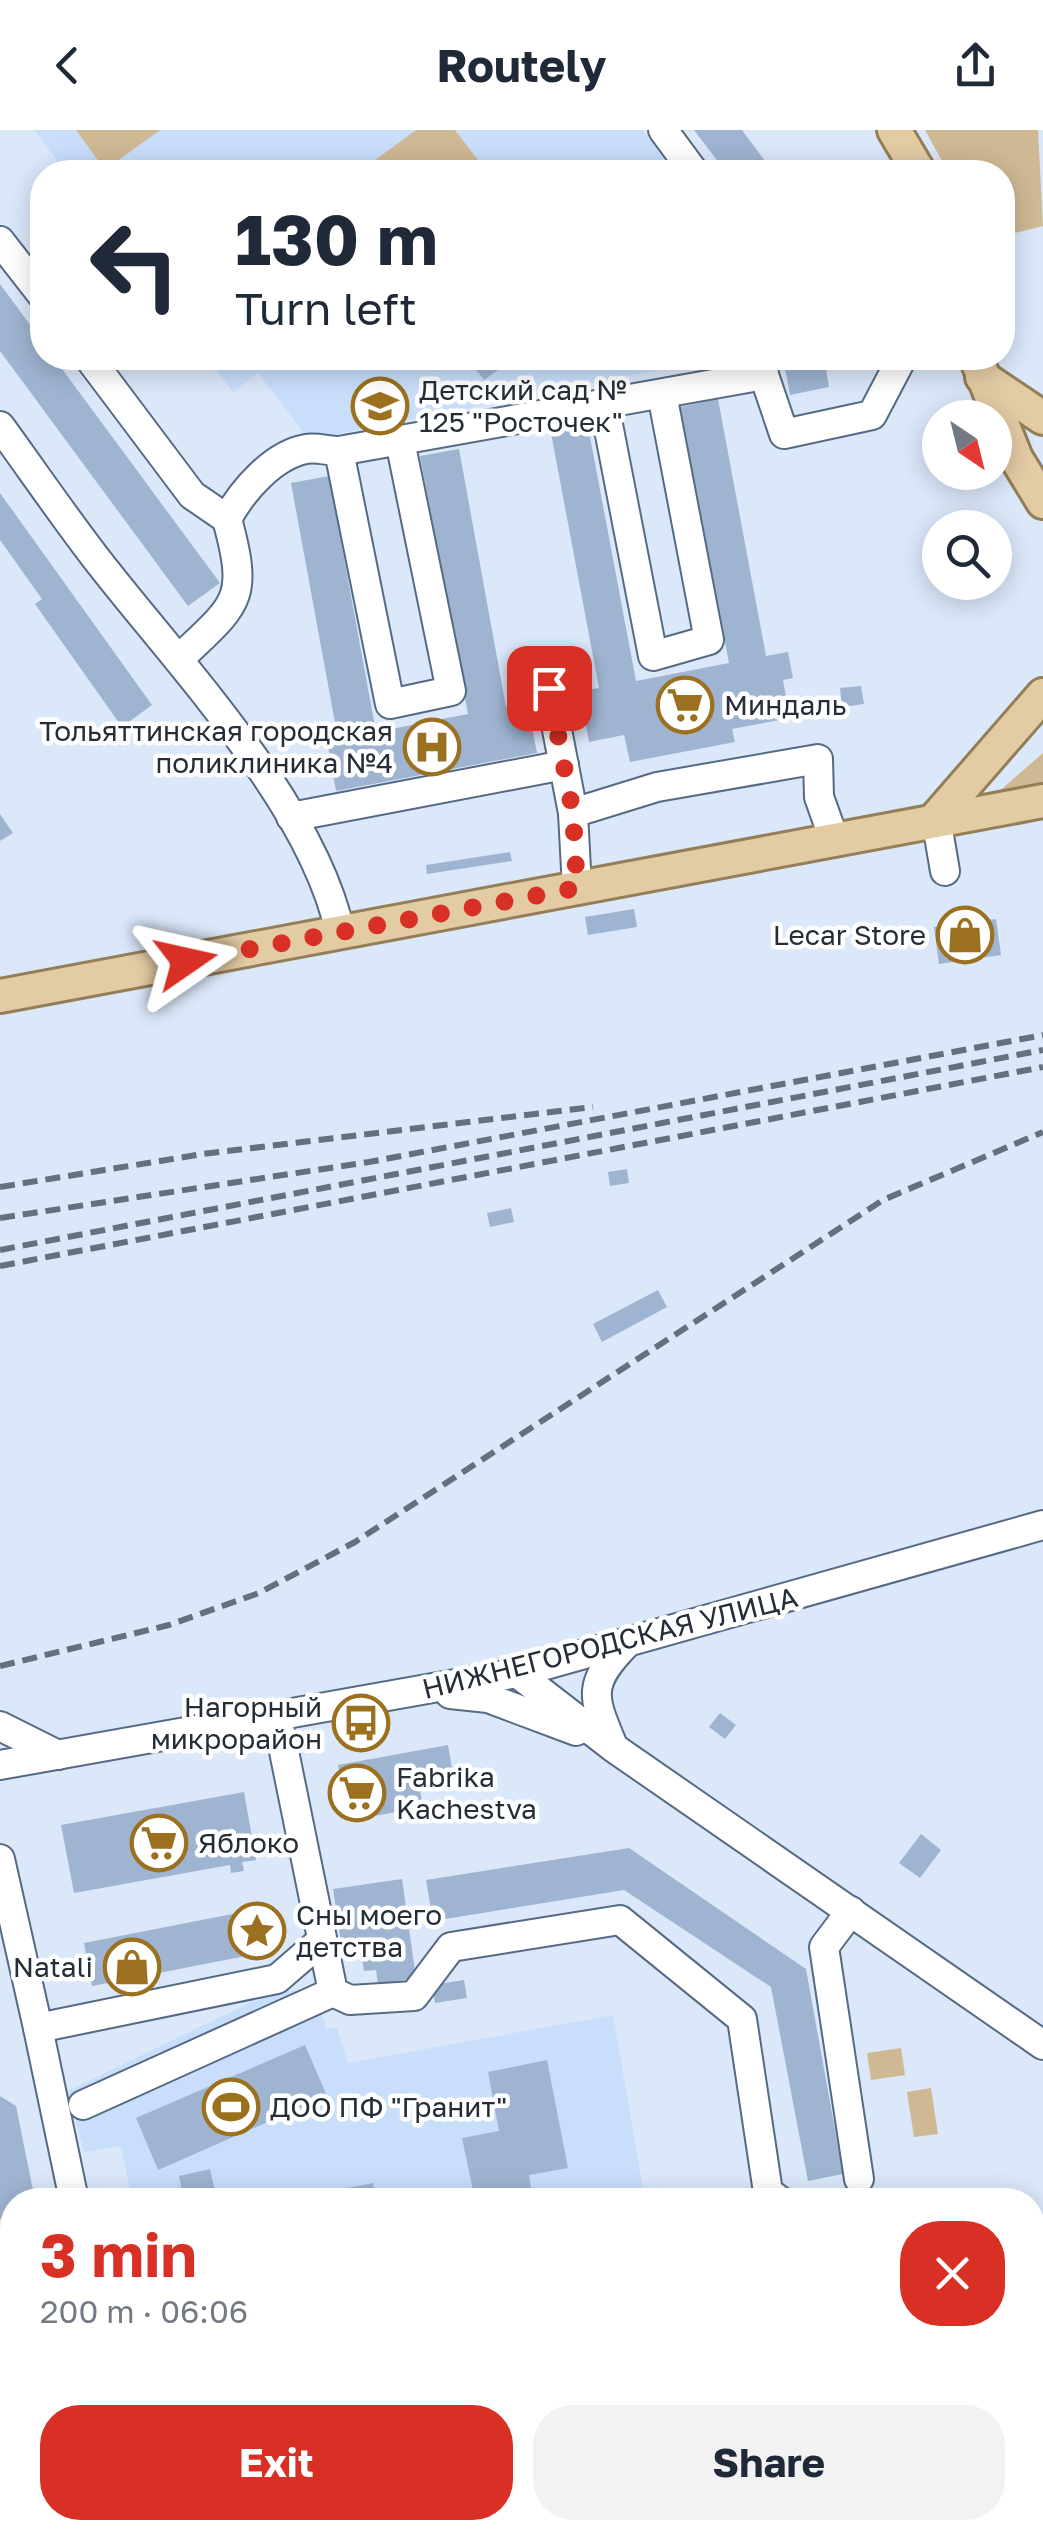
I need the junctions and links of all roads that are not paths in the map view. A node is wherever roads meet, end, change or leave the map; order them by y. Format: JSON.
{"nodes":[{"id":1,"x":663,"y":130,"type":"edge"},
{"id":2,"x":894,"y":130,"type":"edge"},
{"id":3,"x":685,"y":160,"type":"edge"},
{"id":4,"x":912,"y":160,"type":"edge"},
{"id":5,"x":0,"y":240,"type":"edge"},
{"id":6,"x":30,"y":279,"type":"edge"},
{"id":7,"x":98,"y":370,"type":"edge"},
{"id":8,"x":749,"y":370,"type":"edge"},
{"id":9,"x":764,"y":370,"type":"edge"},
{"id":10,"x":896,"y":370,"type":"edge"},
{"id":11,"x":980,"y":370,"type":"edge"},
{"id":12,"x":983,"y":370,"type":"edge"},
{"id":13,"x":984,"y":370,"type":"edge"},
{"id":14,"x":1043,"y":386,"type":"edge"},
{"id":15,"x":662,"y":394,"type":"junction"},
{"id":16,"x":604,"y":404,"type":"junction"},
{"id":17,"x":1043,"y":418,"type":"edge"},
{"id":18,"x":0,"y":426,"type":"edge"},
{"id":19,"x":400,"y":441,"type":"junction"},
{"id":20,"x":339,"y":452,"type":"junction"},
{"id":21,"x":1043,"y":502,"type":"edge"},
{"id":22,"x":227,"y":519,"type":"junction"},
{"id":23,"x":180,"y":658,"type":"junction"},
{"id":24,"x":549,"y":688,"type":"dead end"},
{"id":25,"x":1043,"y":695,"type":"edge"},
{"id":26,"x":1043,"y":727,"type":"edge"},
{"id":27,"x":564,"y":765,"type":"junction"},
{"id":28,"x":1043,"y":801,"type":"edge"},
{"id":29,"x":573,"y":813,"type":"junction"},
{"id":30,"x":291,"y":818,"type":"junction"},
{"id":31,"x":936,"y":818,"type":"junction"},
{"id":32,"x":834,"y":839,"type":"junction"},
{"id":33,"x":945,"y":872,"type":"dead end"},
{"id":34,"x":577,"y":888,"type":"junction"},
{"id":35,"x":340,"y":932,"type":"junction"},
{"id":36,"x":0,"y":996,"type":"edge"},
{"id":37,"x":1043,"y":1525,"type":"edge"},
{"id":38,"x":625,"y":1646,"type":"junction"},
{"id":39,"x":517,"y":1673,"type":"junction"},
{"id":40,"x":427,"y":1691,"type":"junction"},
{"id":41,"x":277,"y":1717,"type":"junction"},
{"id":42,"x":0,"y":1726,"type":"edge"},
{"id":43,"x":614,"y":1748,"type":"junction"},
{"id":44,"x":58,"y":1755,"type":"junction"},
{"id":45,"x":0,"y":1765,"type":"edge"},
{"id":46,"x":0,"y":1859,"type":"edge"},
{"id":47,"x":852,"y":1911,"type":"junction"},
{"id":48,"x":321,"y":1941,"type":"junction"},
{"id":49,"x":333,"y":1992,"type":"junction"},
{"id":50,"x":38,"y":2028,"type":"junction"},
{"id":51,"x":1043,"y":2044,"type":"edge"},
{"id":52,"x":83,"y":2105,"type":"dead end"},
{"id":53,"x":860,"y":2179,"type":"dead end"},
{"id":54,"x":71,"y":2188,"type":"edge"},
{"id":55,"x":767,"y":2188,"type":"edge"}],
"edges":[{"from":1,"to":3,"type":"street"},
{"from":2,"to":4,"type":"main road"},
{"from":5,"to":6,"type":"street"},
{"from":7,"to":22,"type":"street"},
{"from":8,"to":15,"type":"street"},
{"from":9,"to":10,"type":"street"},
{"from":11,"to":21,"type":"main road"},
{"from":12,"to":17,"type":"main road"},
{"from":13,"to":14,"type":"main road"},
{"from":15,"to":16,"type":"street"},
{"from":15,"to":16,"type":"street"},
{"from":16,"to":19,"type":"street"},
{"from":18,"to":23,"type":"street"},
{"from":19,"to":20,"type":"street"},
{"from":19,"to":20,"type":"street"},
{"from":20,"to":22,"type":"street"},
{"from":22,"to":23,"type":"street"},
{"from":23,"to":30,"type":"street"},
{"from":24,"to":27,"type":"street"},
{"from":25,"to":31,"type":"main road"},
{"from":26,"to":31,"type":"main road"},
{"from":27,"to":29,"type":"street"},
{"from":27,"to":30,"type":"street"},
{"from":28,"to":31,"type":"main road"},
{"from":29,"to":32,"type":"street"},
{"from":29,"to":34,"type":"street"},
{"from":30,"to":35,"type":"street"},
{"from":31,"to":32,"type":"main road"},
{"from":31,"to":33,"type":"street"},
{"from":32,"to":34,"type":"main road"},
{"from":34,"to":35,"type":"main road"},
{"from":35,"to":36,"type":"main road"},
{"from":37,"to":38,"type":"street","name":"НИЖНЕГОРОДСКАЯ УЛИЦА"},
{"from":38,"to":39,"type":"street","name":"НИЖНЕГОРОДСКАЯ УЛИЦА"},
{"from":38,"to":43,"type":"street"},
{"from":39,"to":40,"type":"street","name":"НИЖНЕГОРОДСКАЯ УЛИЦА"},
{"from":39,"to":43,"type":"street"},
{"from":40,"to":41,"type":"street","name":"НИЖНЕГОРОДСКАЯ УЛИЦА"},
{"from":40,"to":43,"type":"street"},
{"from":41,"to":44,"type":"street","name":"НИЖНЕГОРОДСКАЯ УЛИЦА"},
{"from":41,"to":48,"type":"street"},
{"from":42,"to":44,"type":"street"},
{"from":43,"to":47,"type":"street"},
{"from":44,"to":45,"type":"street","name":"НИЖНЕГОРОДСКАЯ УЛИЦА"},
{"from":46,"to":50,"type":"street"},
{"from":47,"to":51,"type":"street"},
{"from":47,"to":53,"type":"street"},
{"from":48,"to":49,"type":"street"},
{"from":48,"to":50,"type":"street"},
{"from":49,"to":52,"type":"street"},
{"from":49,"to":55,"type":"street"},
{"from":50,"to":54,"type":"street"}]}
